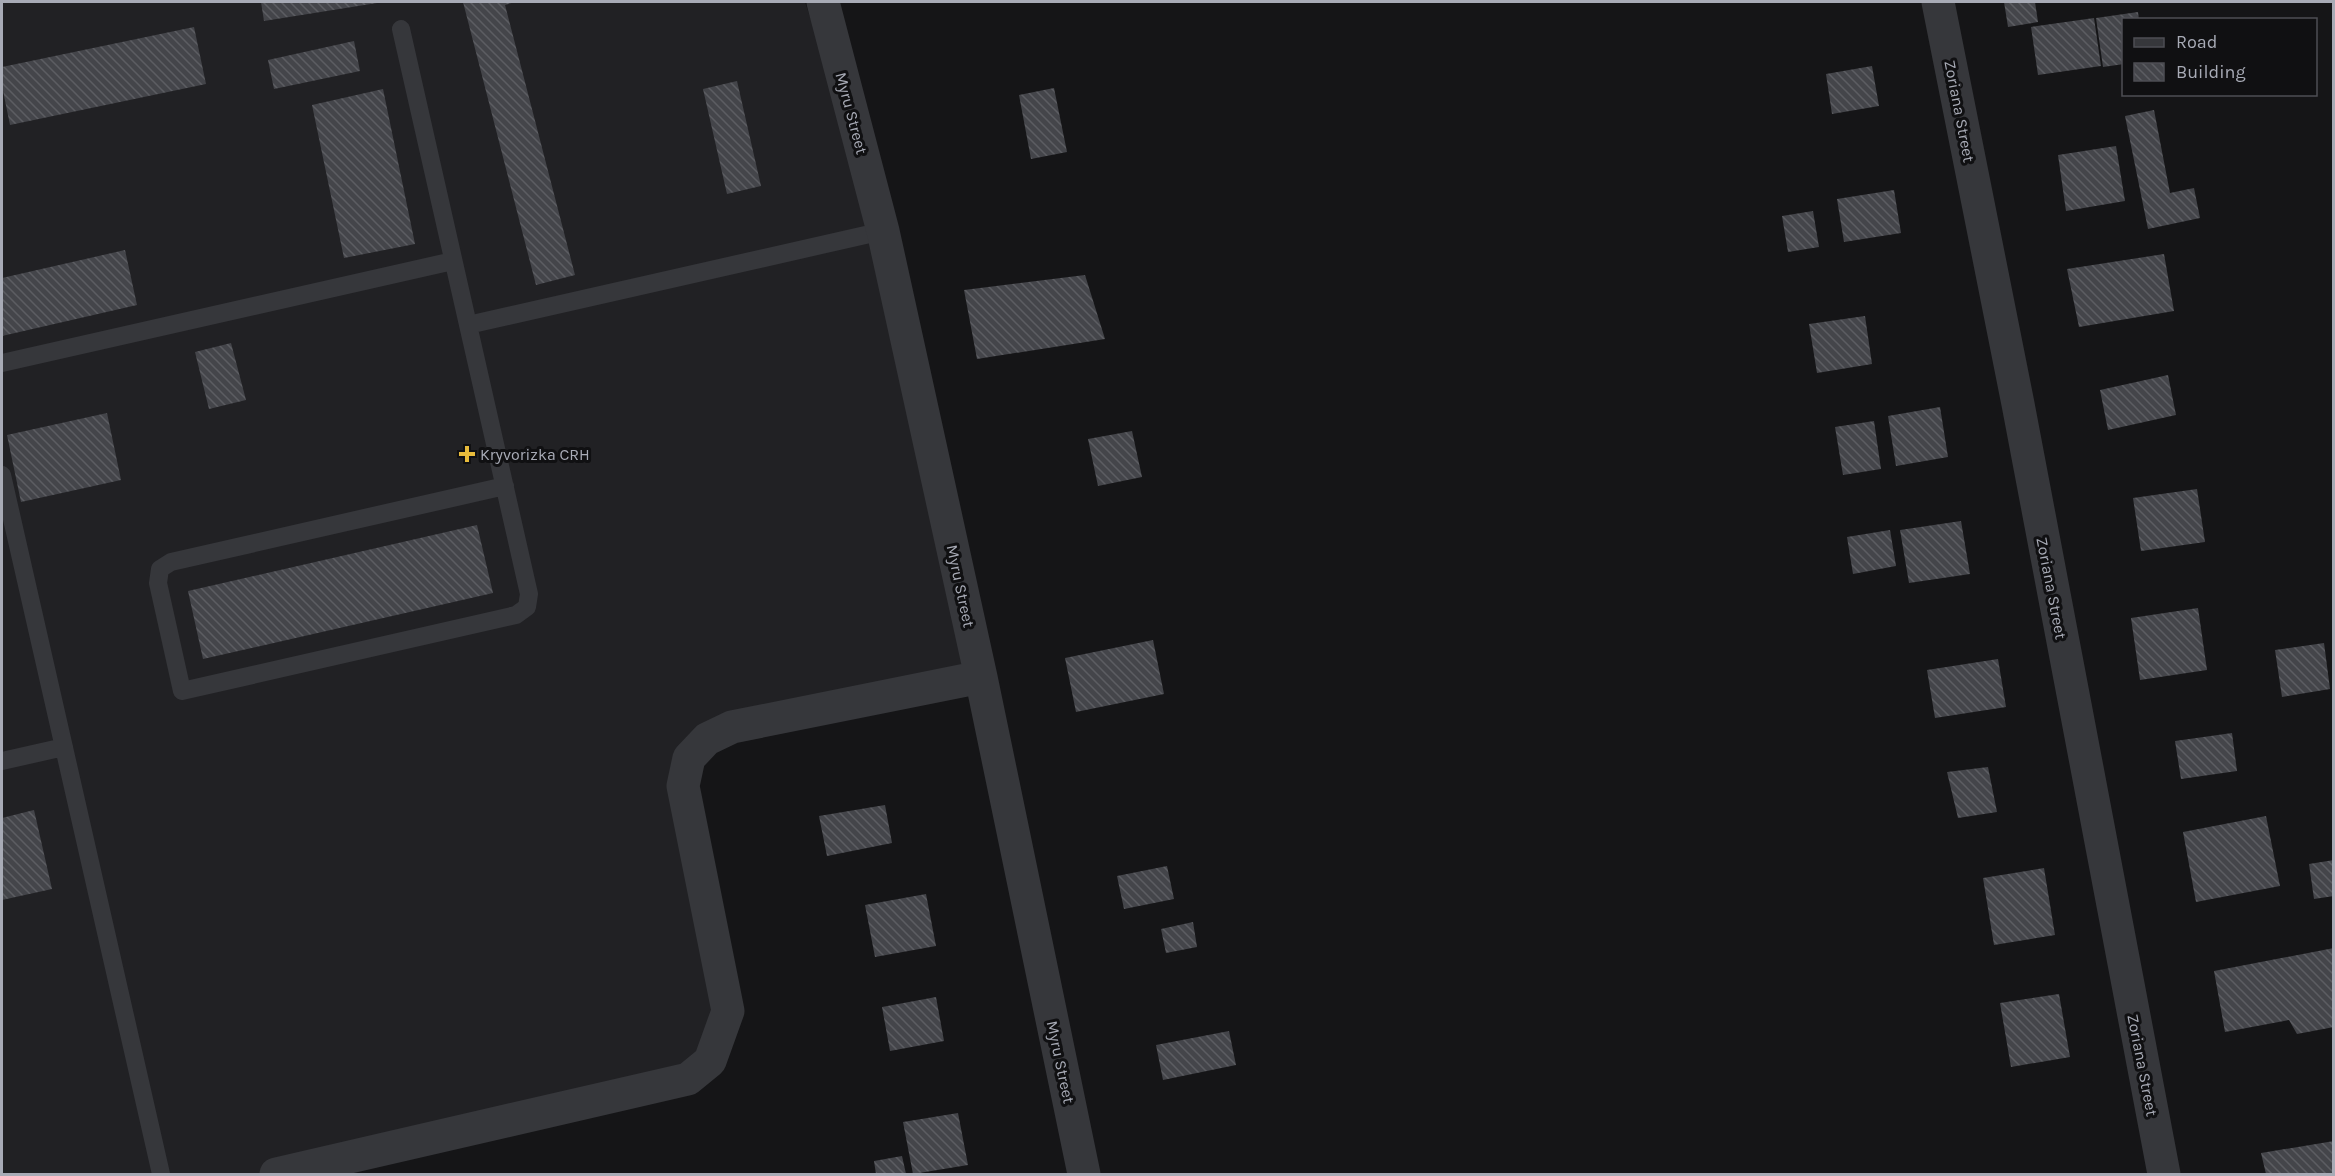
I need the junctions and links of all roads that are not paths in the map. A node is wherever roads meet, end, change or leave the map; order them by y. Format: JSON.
{"nodes":[{"id":1,"x":823,"y":2,"type":"edge"},
{"id":2,"x":1938,"y":2,"type":"edge"},
{"id":3,"x":400,"y":29,"type":"dead end"},
{"id":4,"x":883,"y":231,"type":"junction"},
{"id":5,"x":453,"y":261,"type":"junction"},
{"id":6,"x":468,"y":325,"type":"junction"},
{"id":7,"x":2,"y":363,"type":"edge"},
{"id":8,"x":2,"y":475,"type":"edge"},
{"id":9,"x":505,"y":486,"type":"junction"},
{"id":10,"x":981,"y":677,"type":"junction"},
{"id":11,"x":64,"y":747,"type":"junction"},
{"id":12,"x":2,"y":760,"type":"edge"},
{"id":13,"x":161,"y":1174,"type":"edge"},
{"id":14,"x":276,"y":1174,"type":"edge"},
{"id":15,"x":1084,"y":1174,"type":"edge"},
{"id":16,"x":2164,"y":1174,"type":"edge"}],
"edges":[{"from":1,"to":4,"type":"street","name":"Myru Street"},
{"from":2,"to":16,"type":"street","name":"Zoriana Street"},
{"from":3,"to":5,"type":"lane"},
{"from":4,"to":6,"type":"lane"},
{"from":4,"to":10,"type":"street","name":"Myru Street"},
{"from":5,"to":6,"type":"lane"},
{"from":5,"to":7,"type":"lane"},
{"from":6,"to":9,"type":"lane"},
{"from":8,"to":11,"type":"lane"},
{"from":9,"to":9,"type":"lane"},
{"from":10,"to":14,"type":"street"},
{"from":10,"to":15,"type":"street","name":"Myru Street"},
{"from":11,"to":12,"type":"lane"},
{"from":11,"to":13,"type":"lane"}]}
